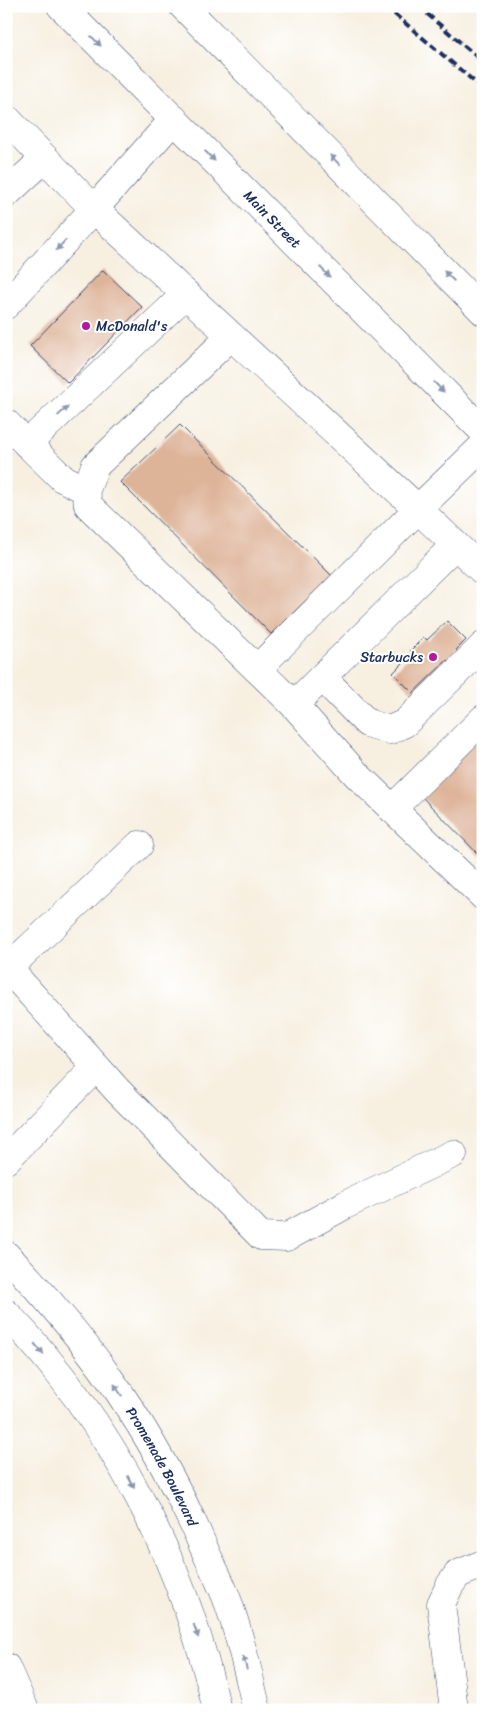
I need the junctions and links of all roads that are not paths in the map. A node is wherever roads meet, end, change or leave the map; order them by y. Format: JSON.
{"nodes":[{"id":1,"x":61,"y":6,"type":"edge"},
{"id":2,"x":183,"y":6,"type":"edge"},
{"id":3,"x":6,"y":118,"type":"edge"},
{"id":4,"x":174,"y":119,"type":"junction"},
{"id":5,"x":45,"y":158,"type":"junction"},
{"id":6,"x":6,"y":194,"type":"edge"},
{"id":7,"x":94,"y":210,"type":"junction"},
{"id":8,"x":186,"y":294,"type":"junction"},
{"id":9,"x":6,"y":305,"type":"edge"},
{"id":10,"x":483,"y":311,"type":"edge"},
{"id":11,"x":231,"y":336,"type":"junction"},
{"id":12,"x":6,"y":423,"type":"edge"},
{"id":13,"x":483,"y":431,"type":"edge"},
{"id":14,"x":27,"y":444,"type":"junction"},
{"id":15,"x":483,"y":446,"type":"edge"},
{"id":16,"x":86,"y":490,"type":"junction"},
{"id":17,"x":418,"y":509,"type":"junction"},
{"id":18,"x":455,"y":545,"type":"junction"},
{"id":19,"x":483,"y":571,"type":"edge"},
{"id":20,"x":483,"y":646,"type":"edge"},
{"id":21,"x":257,"y":669,"type":"junction"},
{"id":22,"x":322,"y":677,"type":"junction"},
{"id":23,"x":294,"y":705,"type":"junction"},
{"id":24,"x":483,"y":719,"type":"edge"},
{"id":25,"x":392,"y":809,"type":"junction"},
{"id":26,"x":139,"y":845,"type":"dead end"},
{"id":27,"x":483,"y":896,"type":"edge"},
{"id":28,"x":7,"y":967,"type":"edge"},
{"id":29,"x":96,"y":1066,"type":"junction"},
{"id":30,"x":453,"y":1154,"type":"dead end"},
{"id":31,"x":6,"y":1160,"type":"edge"},
{"id":32,"x":6,"y":1255,"type":"edge"},
{"id":33,"x":6,"y":1313,"type":"edge"},
{"id":34,"x":483,"y":1564,"type":"edge"},
{"id":35,"x":6,"y":1667,"type":"edge"},
{"id":36,"x":25,"y":1710,"type":"edge"},
{"id":37,"x":218,"y":1710,"type":"edge"},
{"id":38,"x":257,"y":1710,"type":"edge"},
{"id":39,"x":454,"y":1710,"type":"edge"}],
"edges":[{"from":1,"to":4,"type":"main road","name":"Main Street","one_way":true},
{"from":10,"to":2,"type":"main road","one_way":true},
{"from":3,"to":5,"type":"main road"},
{"from":4,"to":7,"type":"main road"},
{"from":4,"to":13,"type":"main road","name":"Main Street","one_way":true},
{"from":5,"to":6,"type":"main road"},
{"from":5,"to":7,"type":"main road"},
{"from":7,"to":8,"type":"main road"},
{"from":7,"to":9,"type":"main road","one_way":true},
{"from":8,"to":11,"type":"main road"},
{"from":14,"to":8,"type":"main road","one_way":true},
{"from":11,"to":16,"type":"main road"},
{"from":11,"to":17,"type":"main road"},
{"from":12,"to":14,"type":"main road"},
{"from":14,"to":16,"type":"main road"},
{"from":15,"to":17,"type":"main road"},
{"from":16,"to":21,"type":"main road"},
{"from":17,"to":18,"type":"main road"},
{"from":17,"to":21,"type":"main road"},
{"from":18,"to":19,"type":"main road"},
{"from":18,"to":22,"type":"main road"},
{"from":20,"to":22,"type":"main road"},
{"from":21,"to":23,"type":"main road"},
{"from":22,"to":23,"type":"main road"},
{"from":23,"to":25,"type":"main road"},
{"from":24,"to":25,"type":"main road"},
{"from":25,"to":27,"type":"main road"},
{"from":26,"to":28,"type":"main road"},
{"from":28,"to":29,"type":"main road"},
{"from":29,"to":30,"type":"main road"},
{"from":29,"to":31,"type":"main road"},
{"from":38,"to":32,"type":"main road","name":"Promenade Boulevard","one_way":true},
{"from":33,"to":37,"type":"main road","one_way":true},
{"from":34,"to":39,"type":"main road"},
{"from":35,"to":36,"type":"main road"}]}
